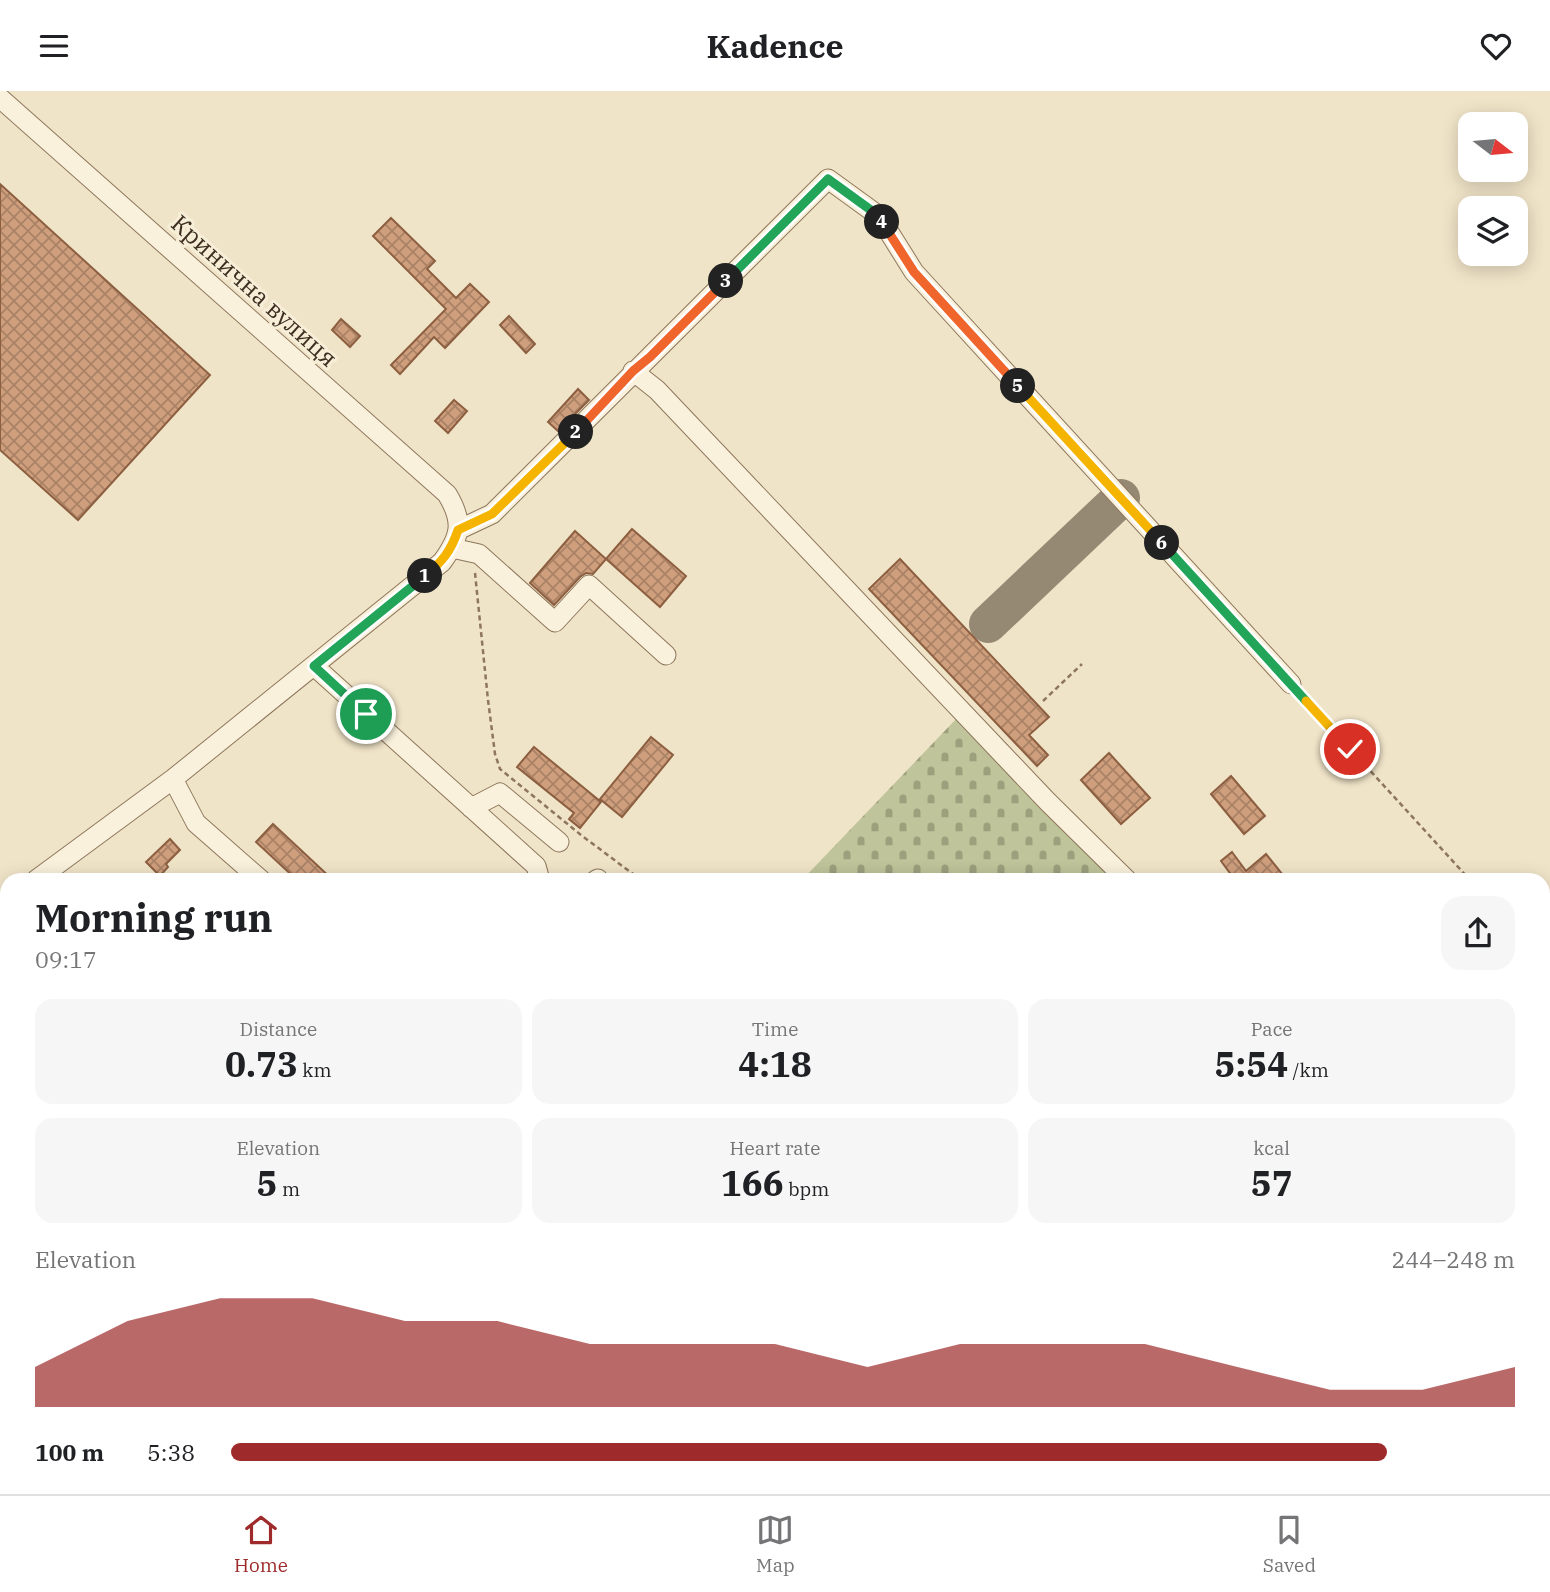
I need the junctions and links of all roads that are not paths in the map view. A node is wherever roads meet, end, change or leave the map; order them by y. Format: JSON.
{"nodes":[{"id":1,"x":0,"y":98,"type":"edge"},
{"id":2,"x":633,"y":371,"type":"junction"},
{"id":3,"x":460,"y":543,"type":"junction"},
{"id":4,"x":666,"y":655,"type":"dead end"},
{"id":5,"x":314,"y":666,"type":"junction"},
{"id":6,"x":1291,"y":684,"type":"road end"},
{"id":7,"x":173,"y":779,"type":"junction"},
{"id":8,"x":471,"y":808,"type":"junction"},
{"id":9,"x":559,"y":842,"type":"dead end"},
{"id":10,"x":45,"y":873,"type":"edge"},
{"id":11,"x":253,"y":873,"type":"edge"},
{"id":12,"x":538,"y":873,"type":"edge"},
{"id":13,"x":1119,"y":873,"type":"edge"}],
"edges":[{"from":1,"to":3,"type":"street","name":"Кринична вулиця"},
{"from":2,"to":3,"type":"street"},
{"from":2,"to":6,"type":"street"},
{"from":2,"to":13,"type":"street"},
{"from":3,"to":4,"type":"street"},
{"from":3,"to":5,"type":"street"},
{"from":5,"to":7,"type":"street"},
{"from":5,"to":8,"type":"street"},
{"from":7,"to":10,"type":"street"},
{"from":7,"to":11,"type":"street"},
{"from":8,"to":9,"type":"street"},
{"from":8,"to":12,"type":"street"}]}
